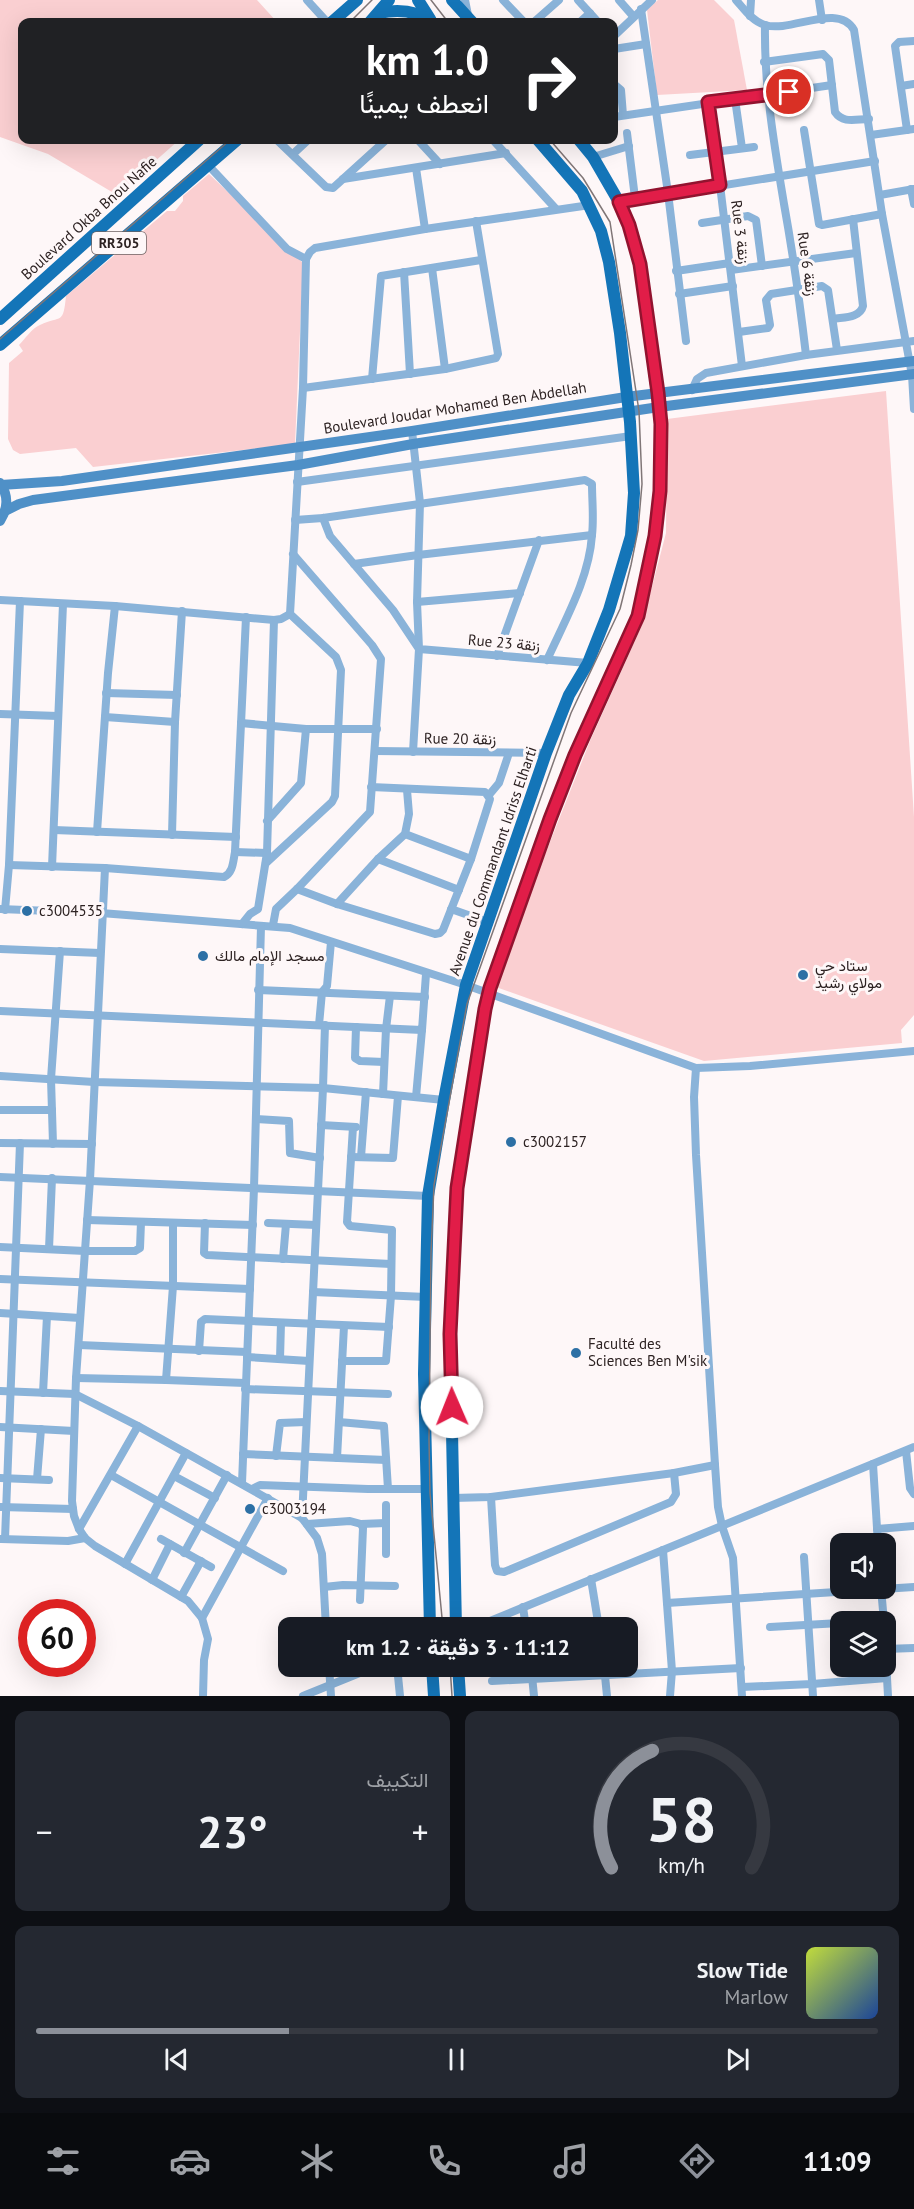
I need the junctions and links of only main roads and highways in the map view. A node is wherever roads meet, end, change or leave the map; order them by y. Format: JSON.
{"nodes":[{"id":1,"x":357,"y":0,"type":"edge"},
{"id":2,"x":389,"y":0,"type":"edge"},
{"id":3,"x":418,"y":0,"type":"edge"},
{"id":4,"x":452,"y":0,"type":"edge"},
{"id":5,"x":379,"y":13,"type":"junction"},
{"id":6,"x":334,"y":18,"type":"edge"},
{"id":7,"x":374,"y":18,"type":"edge"},
{"id":8,"x":425,"y":18,"type":"edge"},
{"id":9,"x":429,"y":18,"type":"edge"},
{"id":10,"x":468,"y":18,"type":"edge"},
{"id":11,"x":195,"y":144,"type":"edge"},
{"id":12,"x":232,"y":144,"type":"edge"},
{"id":13,"x":542,"y":144,"type":"edge"},
{"id":14,"x":582,"y":144,"type":"edge"},
{"id":15,"x":0,"y":320,"type":"edge"},
{"id":16,"x":0,"y":345,"type":"edge"},
{"id":17,"x":912,"y":362,"type":"edge"},
{"id":18,"x":913,"y":374,"type":"edge"},
{"id":19,"x":658,"y":393,"type":"junction"},
{"id":20,"x":626,"y":397,"type":"junction"},
{"id":21,"x":659,"y":407,"type":"junction"},
{"id":22,"x":629,"y":412,"type":"junction"},
{"id":23,"x":1,"y":484,"type":"edge"},
{"id":24,"x":3,"y":516,"type":"edge"},
{"id":25,"x":430,"y":1617,"type":"edge"},
{"id":26,"x":456,"y":1617,"type":"edge"},
{"id":27,"x":433,"y":1677,"type":"edge"},
{"id":28,"x":459,"y":1677,"type":"edge"},
{"id":29,"x":434,"y":1696,"type":"edge"},
{"id":30,"x":460,"y":1696,"type":"edge"}],
"edges":[{"from":1,"to":6,"type":"main road"},
{"from":2,"to":5,"type":"main road"},
{"from":3,"to":9,"type":"main road"},
{"from":4,"to":10,"type":"main road"},
{"from":5,"to":7,"type":"main road"},
{"from":5,"to":8,"type":"main road"},
{"from":11,"to":15,"type":"main road","name":"Boulevard Okba Bnou Nafie","number":"RR305"},
{"from":12,"to":16,"type":"main road","number":"RR305"},
{"from":13,"to":20,"type":"main road","name":"Avenue du Commandant Idriss Elharti"},
{"from":14,"to":19,"type":"main road"},
{"from":17,"to":19,"type":"main road","name":"Boulevard Joudar Mohamed Ben Abdellah"},
{"from":18,"to":21,"type":"main road","name":"Boulevard Joudar Mohamed Ben Abdellah"},
{"from":19,"to":20,"type":"main road","name":"Boulevard Joudar Mohamed Ben Abdellah"},
{"from":19,"to":21,"type":"main road"},
{"from":20,"to":22,"type":"main road","name":"Avenue du Commandant Idriss Elharti"},
{"from":20,"to":23,"type":"main road","name":"Boulevard Joudar Mohamed Ben Abdellah"},
{"from":21,"to":22,"type":"main road","name":"Boulevard Joudar Mohamed Ben Abdellah"},
{"from":21,"to":26,"type":"main road"},
{"from":22,"to":24,"type":"main road","name":"Boulevard Joudar Mohamed Ben Abdellah"},
{"from":22,"to":25,"type":"main road","name":"Avenue du Commandant Idriss Elharti"},
{"from":23,"to":24,"type":"main road"},
{"from":27,"to":29,"type":"main road"},
{"from":28,"to":30,"type":"main road"}]}
